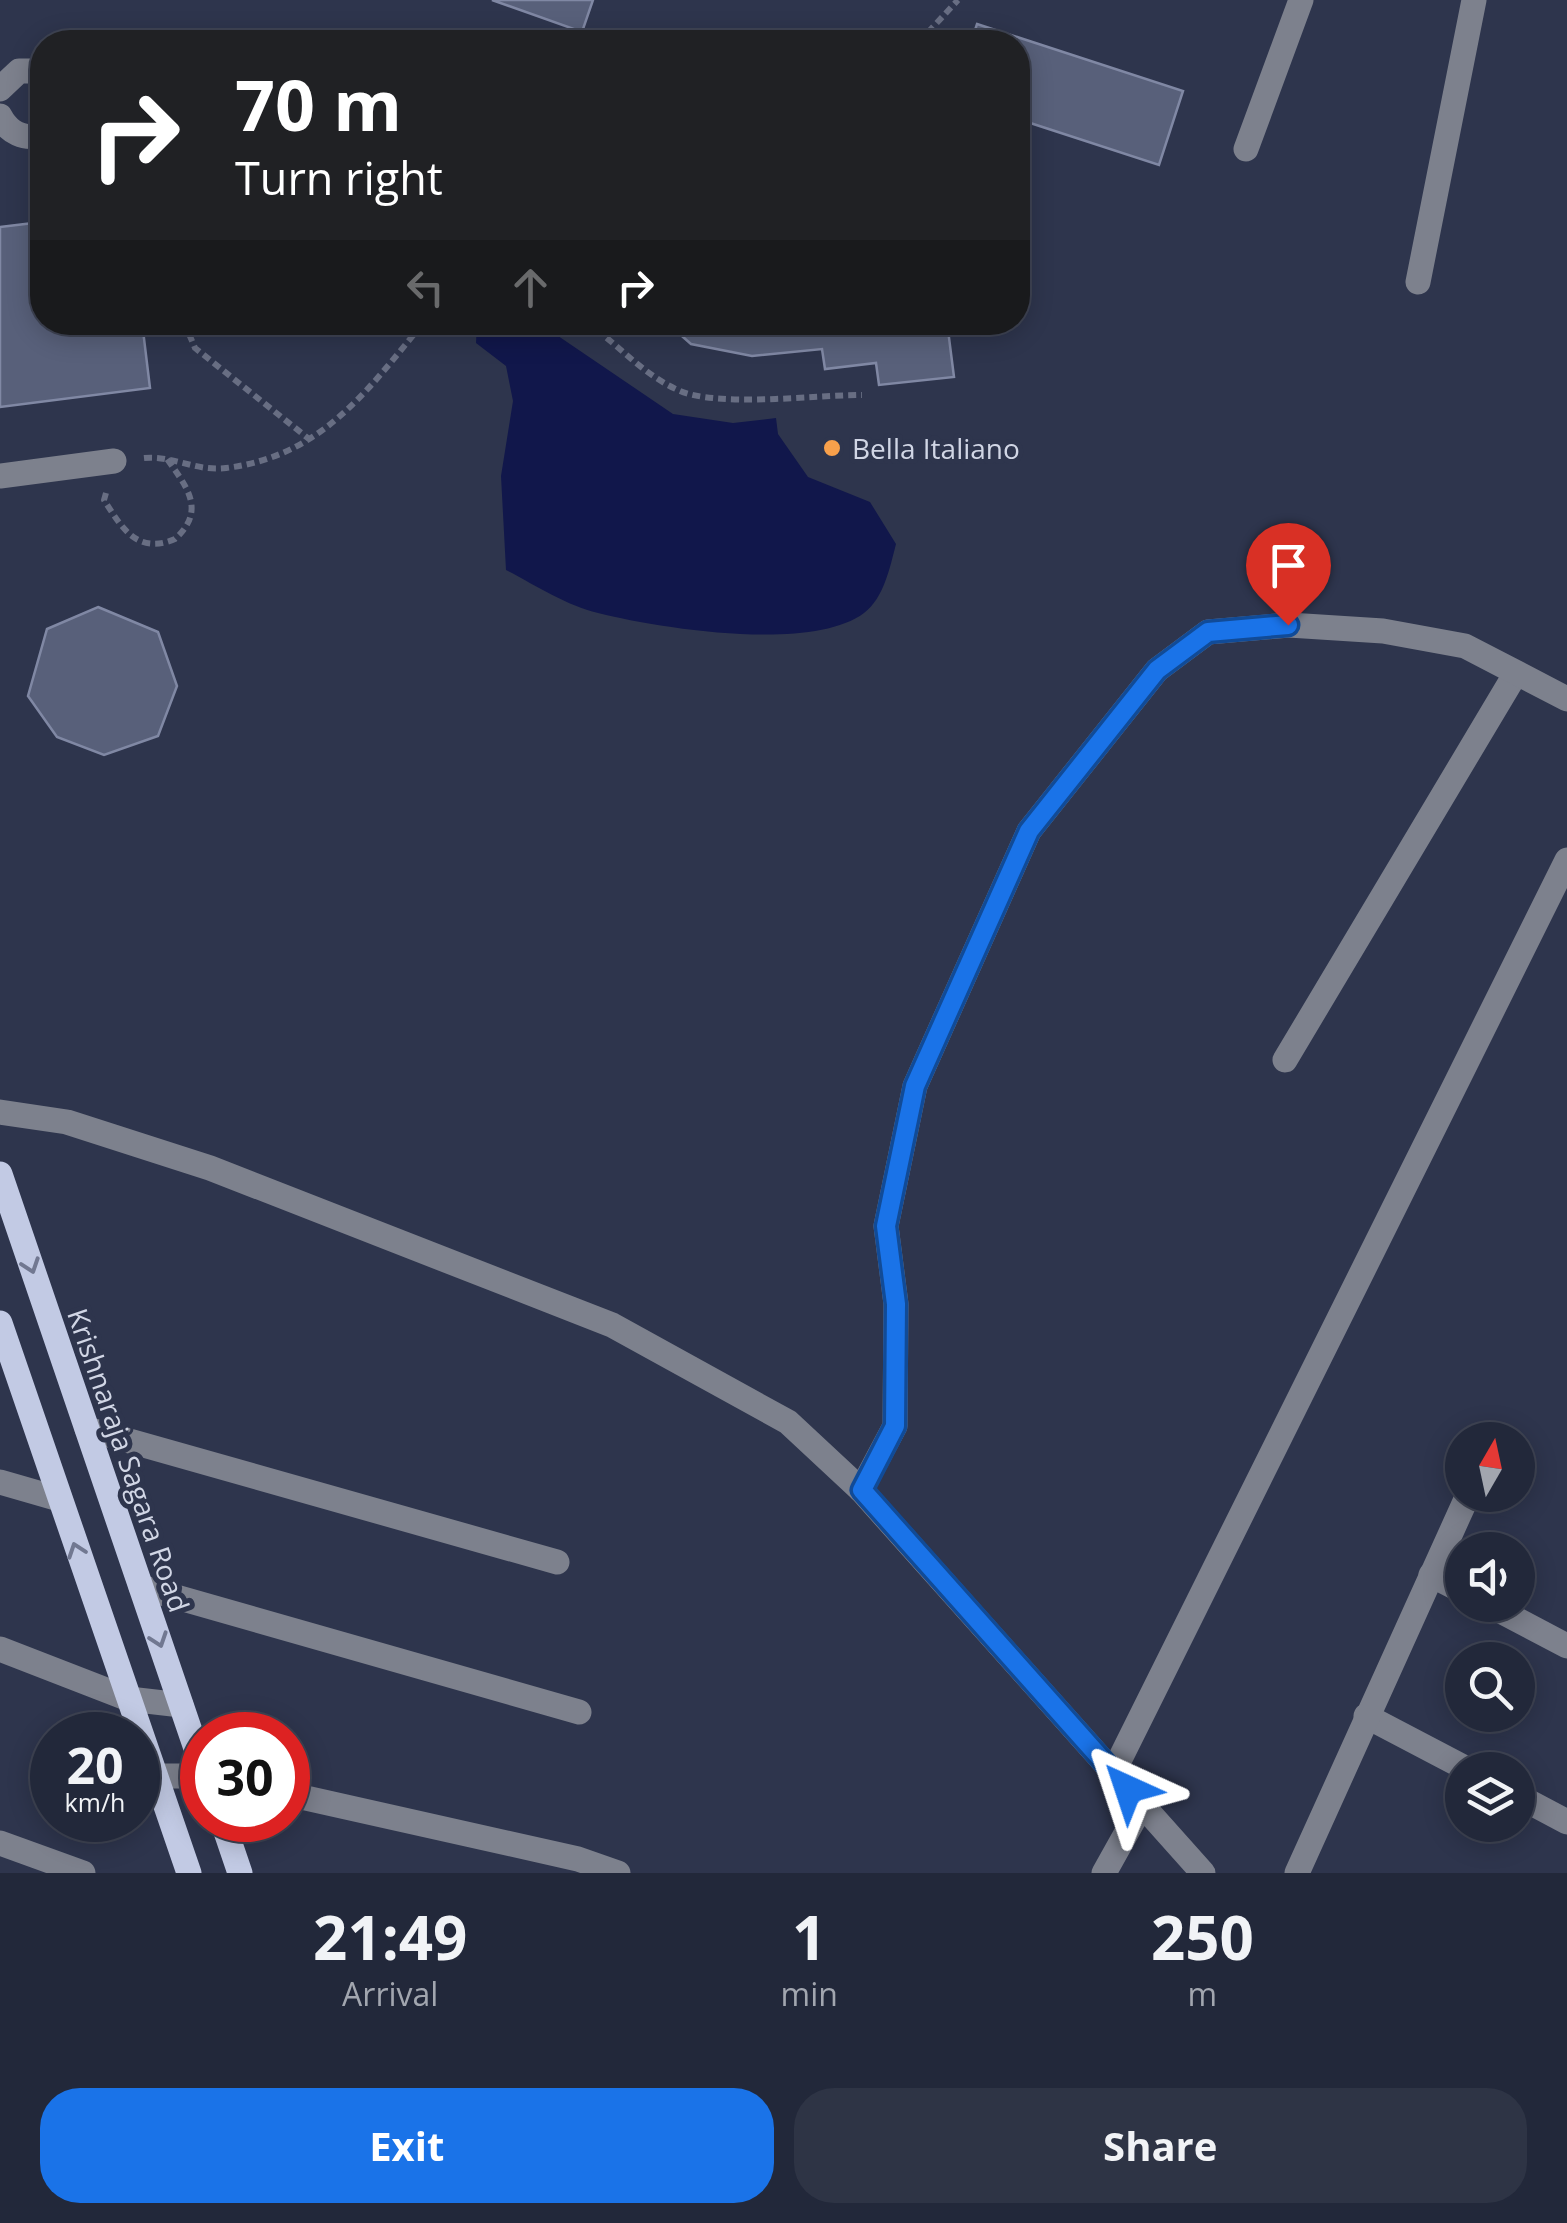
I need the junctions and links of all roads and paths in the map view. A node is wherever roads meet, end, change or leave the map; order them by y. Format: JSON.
{"nodes":[{"id":1,"x":958,"y":0,"type":"edge"},
{"id":2,"x":1300,"y":0,"type":"edge"},
{"id":3,"x":1474,"y":0,"type":"edge"},
{"id":4,"x":930,"y":30,"type":"edge"},
{"id":5,"x":0,"y":56,"type":"edge"},
{"id":6,"x":30,"y":67,"type":"edge"},
{"id":7,"x":30,"y":71,"type":"edge"},
{"id":8,"x":0,"y":89,"type":"edge"},
{"id":9,"x":0,"y":116,"type":"edge"},
{"id":10,"x":30,"y":136,"type":"edge"},
{"id":11,"x":1246,"y":148,"type":"dead end"},
{"id":12,"x":1418,"y":282,"type":"dead end"},
{"id":13,"x":190,"y":335,"type":"edge"},
{"id":14,"x":413,"y":335,"type":"edge"},
{"id":15,"x":606,"y":335,"type":"edge"},
{"id":16,"x":862,"y":395,"type":"dead end"},
{"id":17,"x":309,"y":439,"type":"junction"},
{"id":18,"x":164,"y":456,"type":"junction"},
{"id":19,"x":114,"y":461,"type":"junction"},
{"id":20,"x":0,"y":476,"type":"edge"},
{"id":21,"x":1516,"y":672,"type":"junction"},
{"id":22,"x":1567,"y":699,"type":"edge"},
{"id":23,"x":1567,"y":860,"type":"edge"},
{"id":24,"x":1284,"y":1060,"type":"dead end"},
{"id":25,"x":0,"y":1112,"type":"edge"},
{"id":26,"x":0,"y":1174,"type":"edge"},
{"id":27,"x":0,"y":1323,"type":"edge"},
{"id":28,"x":87,"y":1429,"type":"junction"},
{"id":29,"x":0,"y":1482,"type":"edge"},
{"id":30,"x":862,"y":1490,"type":"junction"},
{"id":31,"x":58,"y":1499,"type":"junction"},
{"id":32,"x":1460,"y":1512,"type":"edge"},
{"id":33,"x":557,"y":1562,"type":"dead end"},
{"id":34,"x":1431,"y":1575,"type":"junction"},
{"id":35,"x":1445,"y":1582,"type":"edge"},
{"id":36,"x":140,"y":1587,"type":"junction"},
{"id":37,"x":1521,"y":1622,"type":"edge"},
{"id":38,"x":1567,"y":1646,"type":"edge"},
{"id":39,"x":0,"y":1650,"type":"edge"},
{"id":40,"x":128,"y":1699,"type":"junction"},
{"id":41,"x":181,"y":1706,"type":"junction"},
{"id":42,"x":133,"y":1712,"type":"edge"},
{"id":43,"x":183,"y":1712,"type":"edge"},
{"id":44,"x":580,"y":1712,"type":"dead end"},
{"id":45,"x":1366,"y":1716,"type":"junction"},
{"id":46,"x":1445,"y":1757,"type":"edge"},
{"id":47,"x":1113,"y":1773,"type":"junction"},
{"id":48,"x":160,"y":1790,"type":"edge"},
{"id":49,"x":310,"y":1799,"type":"edge"},
{"id":50,"x":1142,"y":1805,"type":"junction"},
{"id":51,"x":1535,"y":1805,"type":"edge"},
{"id":52,"x":1567,"y":1822,"type":"edge"},
{"id":53,"x":229,"y":1842,"type":"edge"},
{"id":54,"x":0,"y":1843,"type":"edge"},
{"id":55,"x":83,"y":1873,"type":"edge"},
{"id":56,"x":189,"y":1873,"type":"edge"},
{"id":57,"x":240,"y":1873,"type":"edge"},
{"id":58,"x":618,"y":1873,"type":"edge"},
{"id":59,"x":1104,"y":1873,"type":"edge"},
{"id":60,"x":1203,"y":1873,"type":"edge"},
{"id":61,"x":1297,"y":1873,"type":"edge"}],
"edges":[{"from":1,"to":4,"type":"path"},
{"from":2,"to":11,"type":"street"},
{"from":3,"to":12,"type":"street"},
{"from":5,"to":6,"type":"street"},
{"from":7,"to":8,"type":"street"},
{"from":9,"to":10,"type":"street"},
{"from":13,"to":17,"type":"path"},
{"from":14,"to":17,"type":"path"},
{"from":15,"to":16,"type":"path"},
{"from":17,"to":18,"type":"path"},
{"from":18,"to":19,"type":"path"},
{"from":18,"to":19,"type":"path"},
{"from":19,"to":20,"type":"street"},
{"from":21,"to":22,"type":"street"},
{"from":21,"to":24,"type":"street"},
{"from":21,"to":30,"type":"street"},
{"from":23,"to":47,"type":"street"},
{"from":25,"to":30,"type":"street"},
{"from":26,"to":28,"type":"main road","name":"Krishnaraja Sagara Road","one_way":true},
{"from":27,"to":31,"type":"main road"},
{"from":28,"to":33,"type":"street"},
{"from":28,"to":36,"type":"main road","name":"Krishnaraja Sagara Road"},
{"from":29,"to":31,"type":"street"},
{"from":30,"to":47,"type":"street"},
{"from":40,"to":31,"type":"main road","one_way":true},
{"from":32,"to":34,"type":"street"},
{"from":34,"to":35,"type":"street"},
{"from":34,"to":45,"type":"street"},
{"from":36,"to":41,"type":"main road","name":"Krishnaraja Sagara Road","one_way":true},
{"from":36,"to":44,"type":"street"},
{"from":37,"to":38,"type":"street"},
{"from":39,"to":40,"type":"street"},
{"from":40,"to":41,"type":"street"},
{"from":40,"to":42,"type":"main road"},
{"from":41,"to":43,"type":"main road","name":"Krishnaraja Sagara Road"},
{"from":45,"to":46,"type":"street"},
{"from":45,"to":61,"type":"street"},
{"from":47,"to":50,"type":"street"},
{"from":48,"to":56,"type":"main road"},
{"from":49,"to":58,"type":"street"},
{"from":50,"to":59,"type":"street"},
{"from":50,"to":60,"type":"street"},
{"from":51,"to":52,"type":"street"},
{"from":53,"to":57,"type":"main road"},
{"from":54,"to":55,"type":"street"}]}
